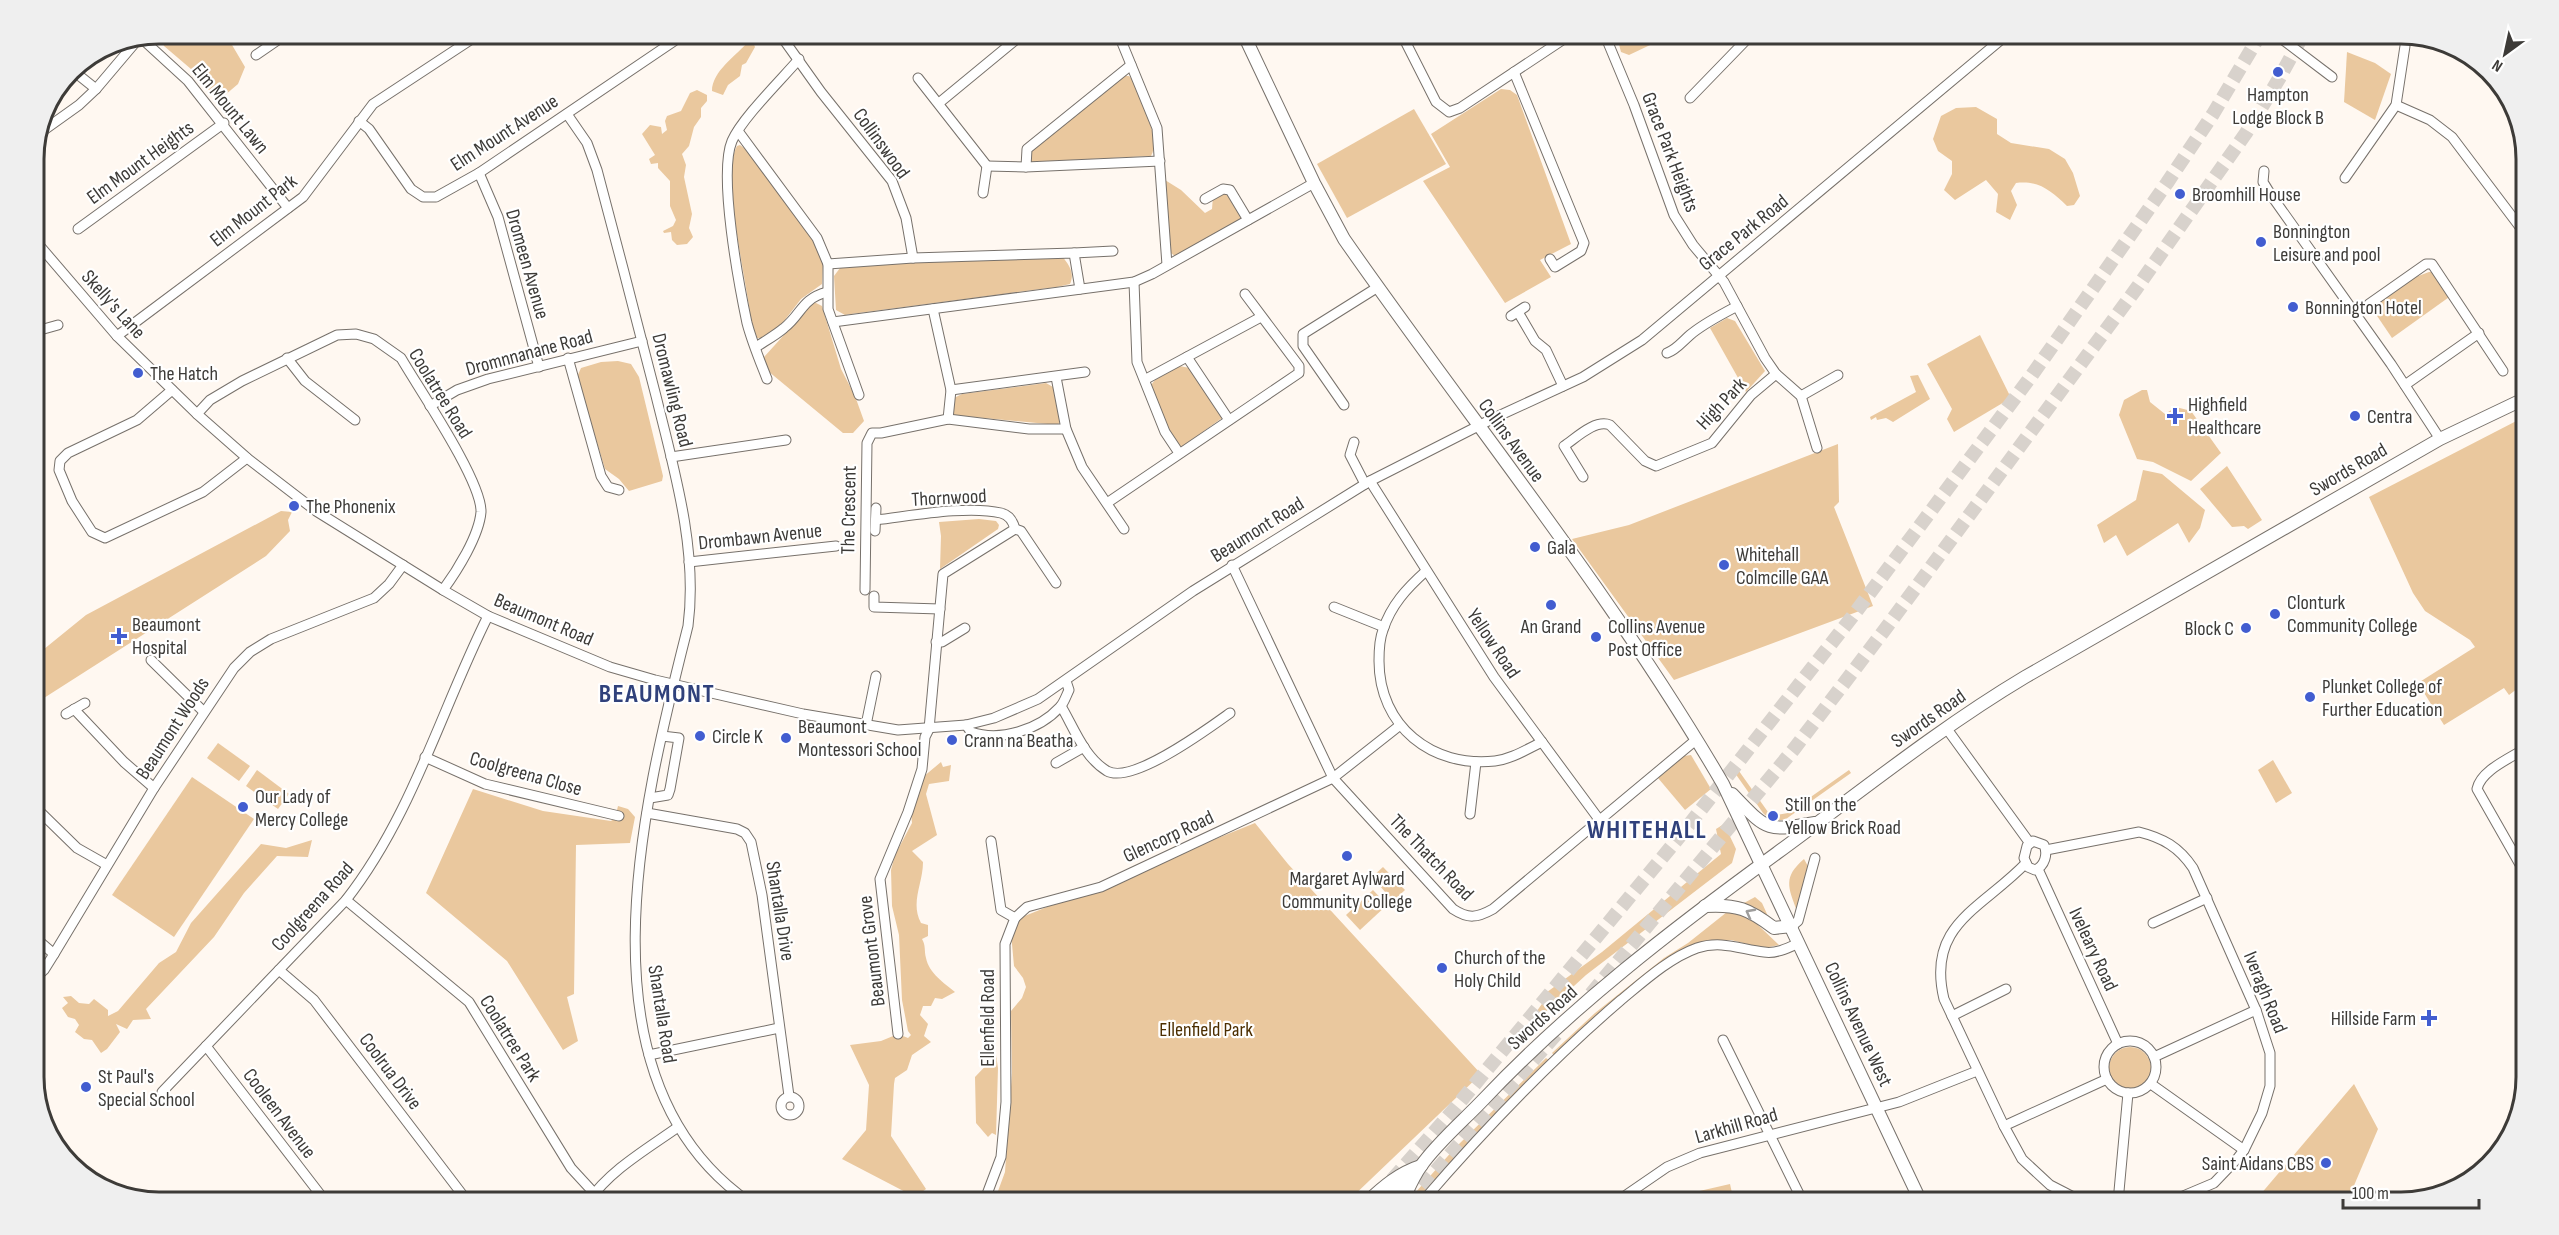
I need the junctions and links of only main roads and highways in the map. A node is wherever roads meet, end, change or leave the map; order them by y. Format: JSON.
{"nodes":[{"id":1,"x":1248,"y":44,"type":"edge"},
{"id":2,"x":2515,"y":403,"type":"edge"},
{"id":3,"x":1723,"y":784,"type":"junction"},
{"id":4,"x":1817,"y":823,"type":"junction"},
{"id":5,"x":1762,"y":863,"type":"junction"},
{"id":6,"x":1706,"y":906,"type":"junction"},
{"id":7,"x":1792,"y":926,"type":"junction"},
{"id":8,"x":1421,"y":1166,"type":"junction"},
{"id":9,"x":1378,"y":1192,"type":"edge"},
{"id":10,"x":1396,"y":1192,"type":"edge"},
{"id":11,"x":1407,"y":1192,"type":"edge"},
{"id":12,"x":1916,"y":1192,"type":"edge"}],
"edges":[{"from":1,"to":3,"type":"main road","name":"Collins Avenue"},
{"from":2,"to":4,"type":"main road","name":"Swords Road"},
{"from":3,"to":4,"type":"main road"},
{"from":3,"to":5,"type":"main road","name":"Collins Avenue"},
{"from":4,"to":5,"type":"main road","name":"Swords Road"},
{"from":5,"to":6,"type":"main road","name":"Swords Road"},
{"from":5,"to":7,"type":"main road","name":"Collins Avenue West"},
{"from":7,"to":6,"type":"main road","one_way":true},
{"from":6,"to":8,"type":"main road","name":"Swords Road"},
{"from":7,"to":12,"type":"main road","name":"Collins Avenue West"},
{"from":8,"to":9,"type":"main road","name":"Swords Road"},
{"from":8,"to":10,"type":"main road"},
{"from":8,"to":11,"type":"main road","name":"Swords Road"}]}
